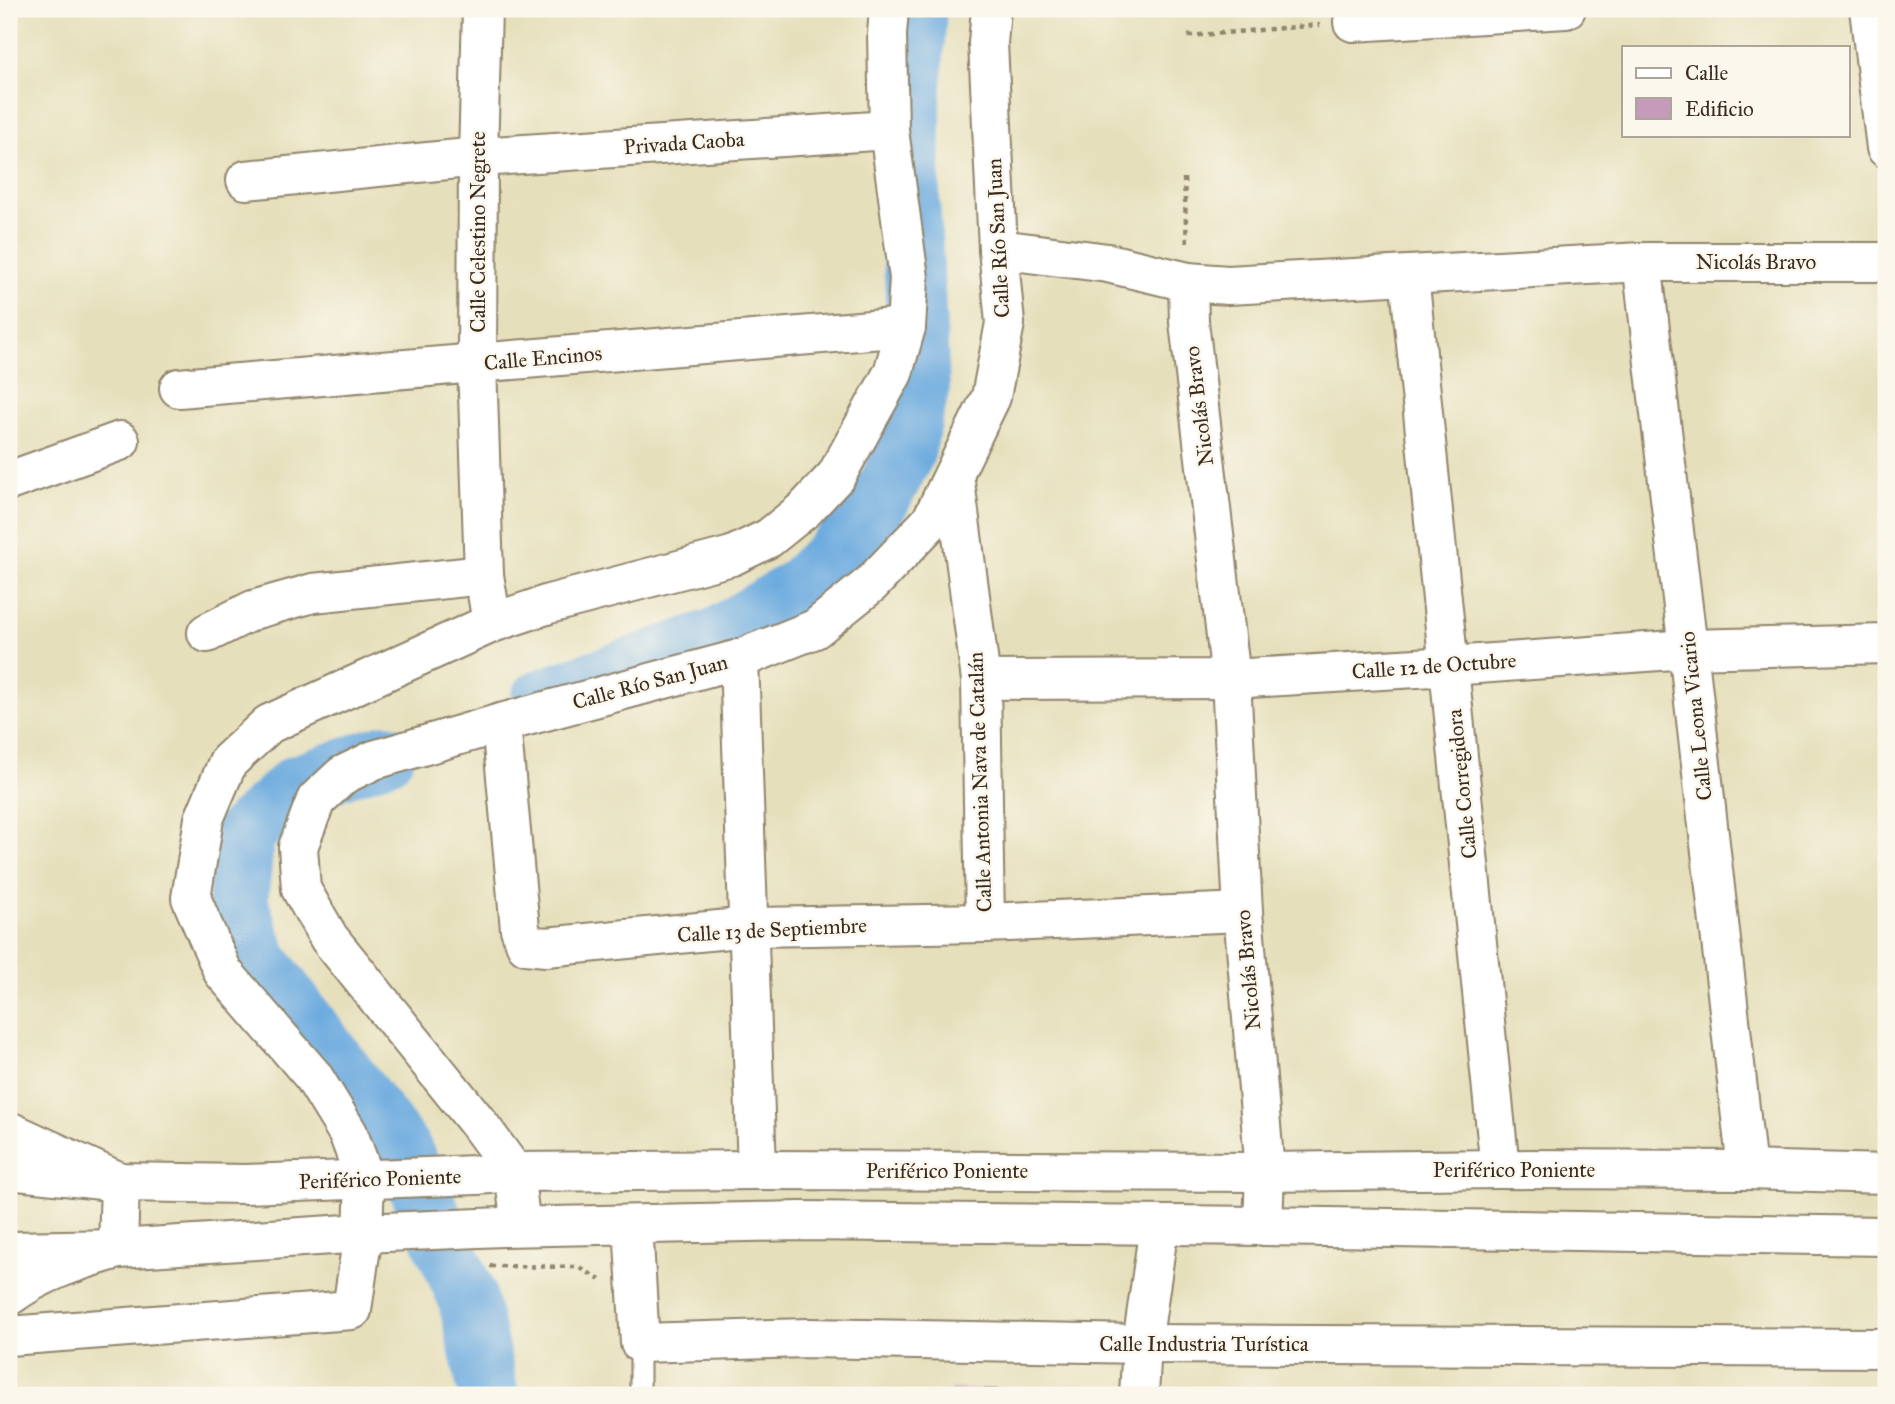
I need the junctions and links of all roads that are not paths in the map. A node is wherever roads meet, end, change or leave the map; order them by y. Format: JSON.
{"nodes":[{"id":1,"x":482,"y":9,"type":"edge"},
{"id":2,"x":889,"y":9,"type":"edge"},
{"id":3,"x":990,"y":9,"type":"edge"},
{"id":4,"x":1566,"y":9,"type":"edge"},
{"id":5,"x":1869,"y":9,"type":"edge"},
{"id":6,"x":1354,"y":16,"type":"edge"},
{"id":7,"x":889,"y":130,"type":"junction"},
{"id":8,"x":1886,"y":148,"type":"edge"},
{"id":9,"x":478,"y":157,"type":"junction"},
{"id":10,"x":246,"y":180,"type":"dead end"},
{"id":11,"x":998,"y":249,"type":"junction"},
{"id":12,"x":1642,"y":262,"type":"junction"},
{"id":13,"x":1886,"y":262,"type":"edge"},
{"id":14,"x":1409,"y":275,"type":"junction"},
{"id":15,"x":1188,"y":282,"type":"junction"},
{"id":16,"x":906,"y":327,"type":"junction"},
{"id":17,"x":477,"y":363,"type":"junction"},
{"id":18,"x":179,"y":388,"type":"dead end"},
{"id":19,"x":120,"y":441,"type":"dead end"},
{"id":20,"x":954,"y":474,"type":"junction"},
{"id":21,"x":9,"y":481,"type":"edge"},
{"id":22,"x":484,"y":575,"type":"junction"},
{"id":23,"x":492,"y":623,"type":"junction"},
{"id":24,"x":207,"y":633,"type":"dead end"},
{"id":25,"x":1886,"y":644,"type":"edge"},
{"id":26,"x":1688,"y":649,"type":"junction"},
{"id":27,"x":739,"y":659,"type":"junction"},
{"id":28,"x":1450,"y":666,"type":"junction"},
{"id":29,"x":1231,"y":679,"type":"junction"},
{"id":30,"x":981,"y":680,"type":"junction"},
{"id":31,"x":501,"y":723,"type":"junction"},
{"id":32,"x":1242,"y":912,"type":"junction"},
{"id":33,"x":985,"y":923,"type":"junction"},
{"id":34,"x":749,"y":927,"type":"junction"},
{"id":35,"x":9,"y":1131,"type":"edge"},
{"id":36,"x":1500,"y":1169,"type":"junction"},
{"id":37,"x":9,"y":1170,"type":"edge"},
{"id":38,"x":757,"y":1170,"type":"junction"},
{"id":39,"x":1747,"y":1170,"type":"junction"},
{"id":40,"x":1265,"y":1172,"type":"junction"},
{"id":41,"x":499,"y":1173,"type":"junction"},
{"id":42,"x":1886,"y":1174,"type":"edge"},
{"id":43,"x":365,"y":1179,"type":"junction"},
{"id":44,"x":120,"y":1182,"type":"junction"},
{"id":45,"x":633,"y":1225,"type":"junction"},
{"id":46,"x":511,"y":1226,"type":"junction"},
{"id":47,"x":1159,"y":1226,"type":"junction"},
{"id":48,"x":1263,"y":1226,"type":"junction"},
{"id":49,"x":363,"y":1233,"type":"junction"},
{"id":50,"x":1886,"y":1236,"type":"edge"},
{"id":51,"x":118,"y":1249,"type":"junction"},
{"id":52,"x":9,"y":1251,"type":"edge"},
{"id":53,"x":9,"y":1296,"type":"edge"},
{"id":54,"x":9,"y":1336,"type":"edge"},
{"id":55,"x":640,"y":1343,"type":"junction"},
{"id":56,"x":1142,"y":1344,"type":"junction"},
{"id":57,"x":1886,"y":1348,"type":"edge"},
{"id":58,"x":640,"y":1395,"type":"edge"},
{"id":59,"x":1139,"y":1395,"type":"edge"}],
"edges":[{"from":1,"to":9,"type":"street","name":"Calle Celestino Negrete"},
{"from":2,"to":7,"type":"street"},
{"from":3,"to":11,"type":"street","name":"Calle Río San Juan"},
{"from":4,"to":6,"type":"street"},
{"from":5,"to":8,"type":"street"},
{"from":7,"to":9,"type":"street","name":"Privada Caoba"},
{"from":7,"to":16,"type":"street"},
{"from":9,"to":10,"type":"street","name":"Privada Caoba"},
{"from":9,"to":17,"type":"street","name":"Calle Celestino Negrete"},
{"from":11,"to":15,"type":"street"},
{"from":11,"to":20,"type":"street","name":"Calle Río San Juan"},
{"from":12,"to":13,"type":"street","name":"Nicolás Bravo"},
{"from":12,"to":14,"type":"street","name":"Nicolás Bravo"},
{"from":12,"to":26,"type":"street","name":"Calle Leona Vicario"},
{"from":14,"to":15,"type":"street","name":"Nicolás Bravo"},
{"from":14,"to":28,"type":"street","name":"Calle Corregidora"},
{"from":15,"to":29,"type":"street","name":"Nicolás Bravo"},
{"from":16,"to":17,"type":"street","name":"Calle Encinos"},
{"from":16,"to":23,"type":"street"},
{"from":17,"to":18,"type":"street","name":"Calle Encinos"},
{"from":17,"to":22,"type":"street","name":"Calle Celestino Negrete"},
{"from":19,"to":21,"type":"street"},
{"from":20,"to":27,"type":"street","name":"Calle Río San Juan"},
{"from":20,"to":30,"type":"street","name":"Calle Antonia Nava de Catalán"},
{"from":22,"to":23,"type":"street","name":"Calle Celestino Negrete"},
{"from":22,"to":24,"type":"street"},
{"from":23,"to":43,"type":"street"},
{"from":25,"to":26,"type":"street","name":"Calle 12 de Octubre"},
{"from":26,"to":28,"type":"street","name":"Calle 12 de Octubre"},
{"from":26,"to":39,"type":"street","name":"Calle Leona Vicario"},
{"from":27,"to":31,"type":"street","name":"Calle Río San Juan"},
{"from":27,"to":34,"type":"street"},
{"from":28,"to":29,"type":"street","name":"Calle 12 de Octubre"},
{"from":28,"to":36,"type":"street","name":"Calle Corregidora"},
{"from":29,"to":30,"type":"street","name":"Calle 12 de Octubre"},
{"from":29,"to":32,"type":"street","name":"Nicolás Bravo"},
{"from":30,"to":33,"type":"street","name":"Calle Antonia Nava de Catalán"},
{"from":31,"to":34,"type":"street","name":"Calle 13 de Septiembre"},
{"from":31,"to":41,"type":"street","name":"Calle Río San Juan"},
{"from":32,"to":33,"type":"street","name":"Calle 13 de Septiembre"},
{"from":32,"to":40,"type":"street","name":"Nicolás Bravo"},
{"from":33,"to":34,"type":"street","name":"Calle 13 de Septiembre"},
{"from":34,"to":38,"type":"street"},
{"from":35,"to":44,"type":"street"},
{"from":36,"to":39,"type":"street","name":"Periférico Poniente"},
{"from":36,"to":40,"type":"street","name":"Periférico Poniente"},
{"from":37,"to":44,"type":"street","name":"Periférico Poniente"},
{"from":38,"to":40,"type":"street","name":"Periférico Poniente"},
{"from":38,"to":41,"type":"street","name":"Periférico Poniente"},
{"from":39,"to":42,"type":"street","name":"Periférico Poniente"},
{"from":40,"to":48,"type":"street","name":"Nicolás Bravo"},
{"from":41,"to":43,"type":"street","name":"Periférico Poniente"},
{"from":41,"to":46,"type":"street","name":"Calle Río San Juan"},
{"from":43,"to":44,"type":"street","name":"Periférico Poniente"},
{"from":43,"to":49,"type":"street"},
{"from":44,"to":51,"type":"street"},
{"from":45,"to":46,"type":"street"},
{"from":45,"to":47,"type":"street"},
{"from":45,"to":55,"type":"street"},
{"from":46,"to":49,"type":"street"},
{"from":47,"to":48,"type":"street"},
{"from":47,"to":56,"type":"street"},
{"from":48,"to":50,"type":"street"},
{"from":49,"to":51,"type":"street"},
{"from":49,"to":54,"type":"street"},
{"from":51,"to":52,"type":"street"},
{"from":51,"to":53,"type":"street"},
{"from":55,"to":56,"type":"street","name":"Calle Industria Turística"},
{"from":55,"to":58,"type":"lane"},
{"from":56,"to":57,"type":"street","name":"Calle Industria Turística"},
{"from":56,"to":59,"type":"street"}]}
